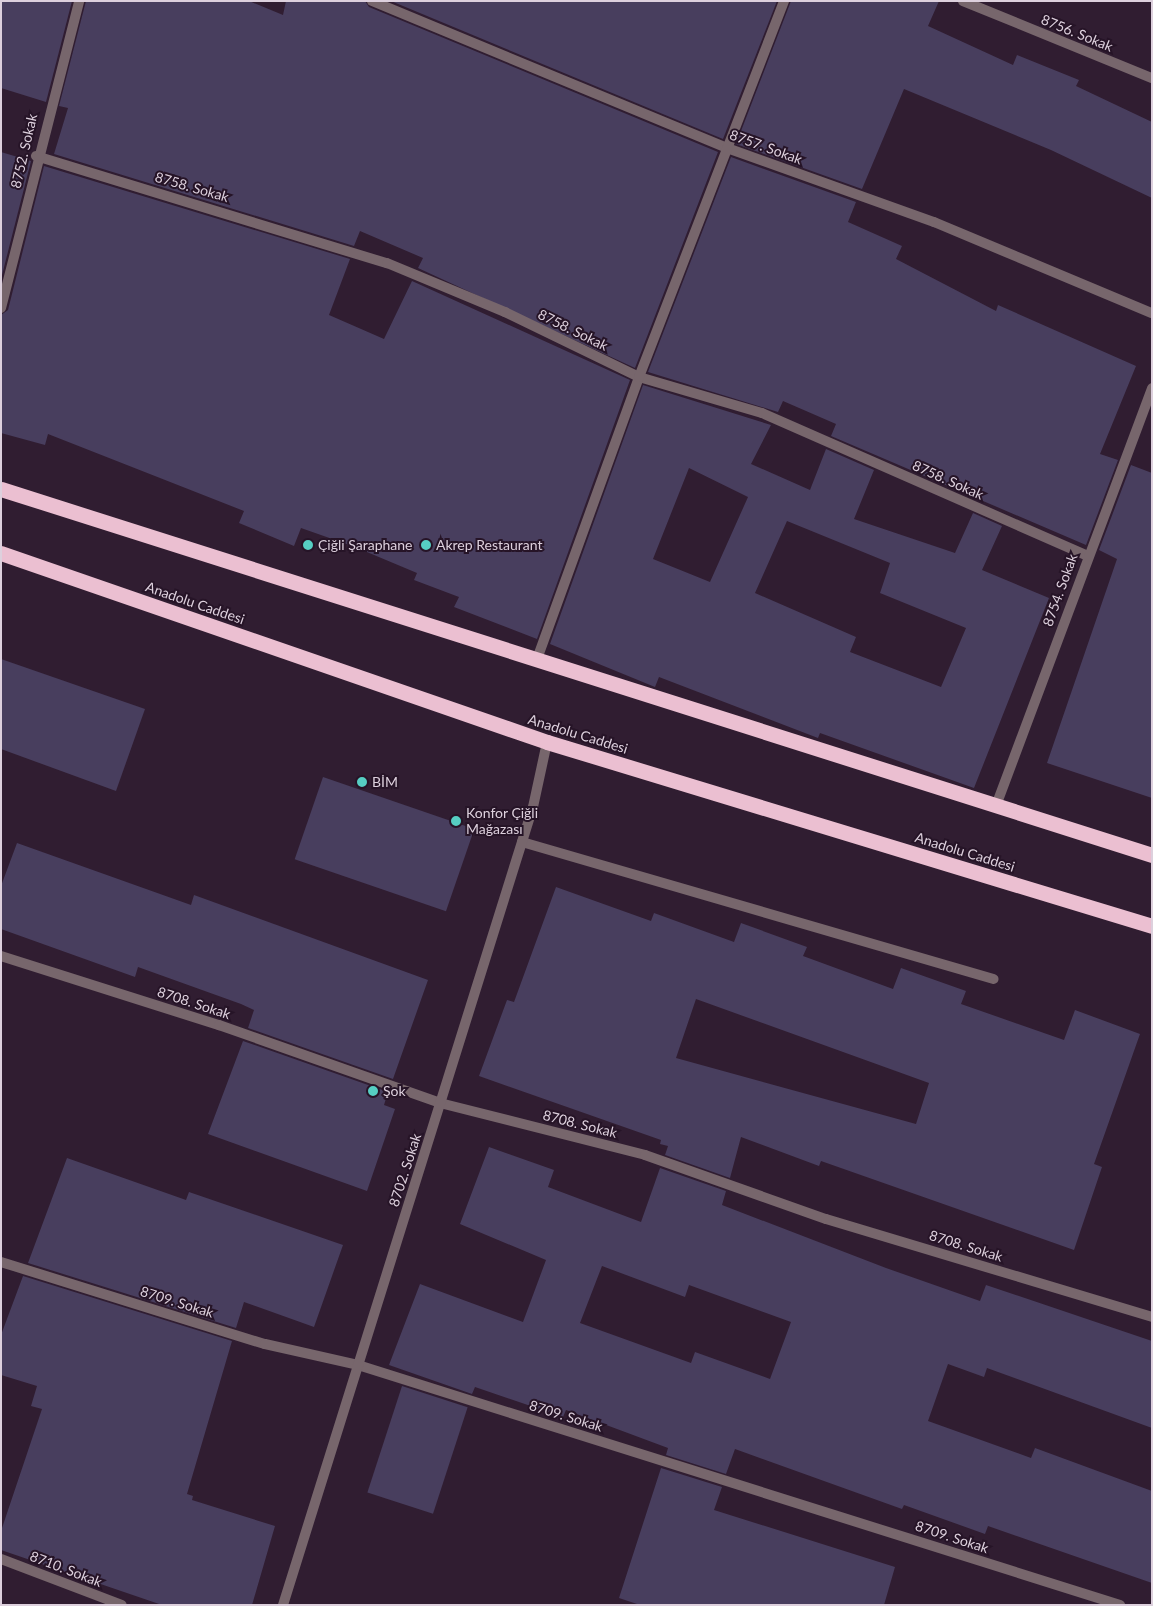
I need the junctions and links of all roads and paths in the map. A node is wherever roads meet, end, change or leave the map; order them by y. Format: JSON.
{"nodes":[{"id":1,"x":78,"y":1,"type":"edge"},
{"id":2,"x":372,"y":1,"type":"edge"},
{"id":3,"x":784,"y":1,"type":"edge"},
{"id":4,"x":963,"y":1,"type":"edge"},
{"id":5,"x":1152,"y":78,"type":"edge"},
{"id":6,"x":727,"y":148,"type":"junction"},
{"id":7,"x":36,"y":156,"type":"junction"},
{"id":8,"x":1,"y":308,"type":"edge"},
{"id":9,"x":1152,"y":314,"type":"edge"},
{"id":10,"x":639,"y":377,"type":"junction"},
{"id":11,"x":1152,"y":388,"type":"edge"},
{"id":12,"x":1,"y":488,"type":"edge"},
{"id":13,"x":1,"y":553,"type":"edge"},
{"id":14,"x":1087,"y":556,"type":"junction"},
{"id":15,"x":537,"y":659,"type":"junction"},
{"id":16,"x":547,"y":742,"type":"junction"},
{"id":17,"x":997,"y":803,"type":"junction"},
{"id":18,"x":522,"y":842,"type":"junction"},
{"id":19,"x":1152,"y":855,"type":"edge"},
{"id":20,"x":1152,"y":926,"type":"edge"},
{"id":21,"x":1,"y":956,"type":"edge"},
{"id":22,"x":992,"y":979,"type":"dead end"},
{"id":23,"x":440,"y":1103,"type":"junction"},
{"id":24,"x":1,"y":1262,"type":"edge"},
{"id":25,"x":1152,"y":1317,"type":"edge"},
{"id":26,"x":358,"y":1365,"type":"junction"},
{"id":27,"x":1,"y":1559,"type":"edge"},
{"id":28,"x":122,"y":1605,"type":"edge"},
{"id":29,"x":283,"y":1605,"type":"edge"},
{"id":30,"x":1120,"y":1605,"type":"edge"}],
"edges":[{"from":1,"to":7,"type":"street","name":"8752. Sokak"},
{"from":2,"to":6,"type":"street","name":"8757. Sokak"},
{"from":3,"to":6,"type":"street"},
{"from":4,"to":5,"type":"street","name":"8756. Sokak"},
{"from":6,"to":9,"type":"street","name":"8757. Sokak"},
{"from":6,"to":10,"type":"street"},
{"from":7,"to":8,"type":"street","name":"8752. Sokak"},
{"from":7,"to":10,"type":"street","name":"8758. Sokak"},
{"from":10,"to":14,"type":"street","name":"8758. Sokak"},
{"from":10,"to":15,"type":"street"},
{"from":11,"to":14,"type":"street","name":"8754. Sokak"},
{"from":12,"to":15,"type":"highway"},
{"from":13,"to":16,"type":"highway","name":"Anadolu Caddesi"},
{"from":14,"to":17,"type":"street","name":"8754. Sokak"},
{"from":15,"to":17,"type":"highway"},
{"from":16,"to":18,"type":"street","name":"8702. Sokak"},
{"from":16,"to":20,"type":"highway","name":"Anadolu Caddesi"},
{"from":17,"to":19,"type":"highway"},
{"from":18,"to":22,"type":"street"},
{"from":18,"to":23,"type":"street","name":"8702. Sokak"},
{"from":21,"to":23,"type":"street","name":"8708. Sokak"},
{"from":23,"to":25,"type":"street","name":"8708. Sokak"},
{"from":23,"to":26,"type":"street","name":"8702. Sokak"},
{"from":24,"to":26,"type":"street","name":"8709. Sokak"},
{"from":26,"to":29,"type":"street","name":"8702. Sokak"},
{"from":26,"to":30,"type":"street","name":"8709. Sokak"},
{"from":27,"to":28,"type":"street","name":"8710. Sokak"}]}
